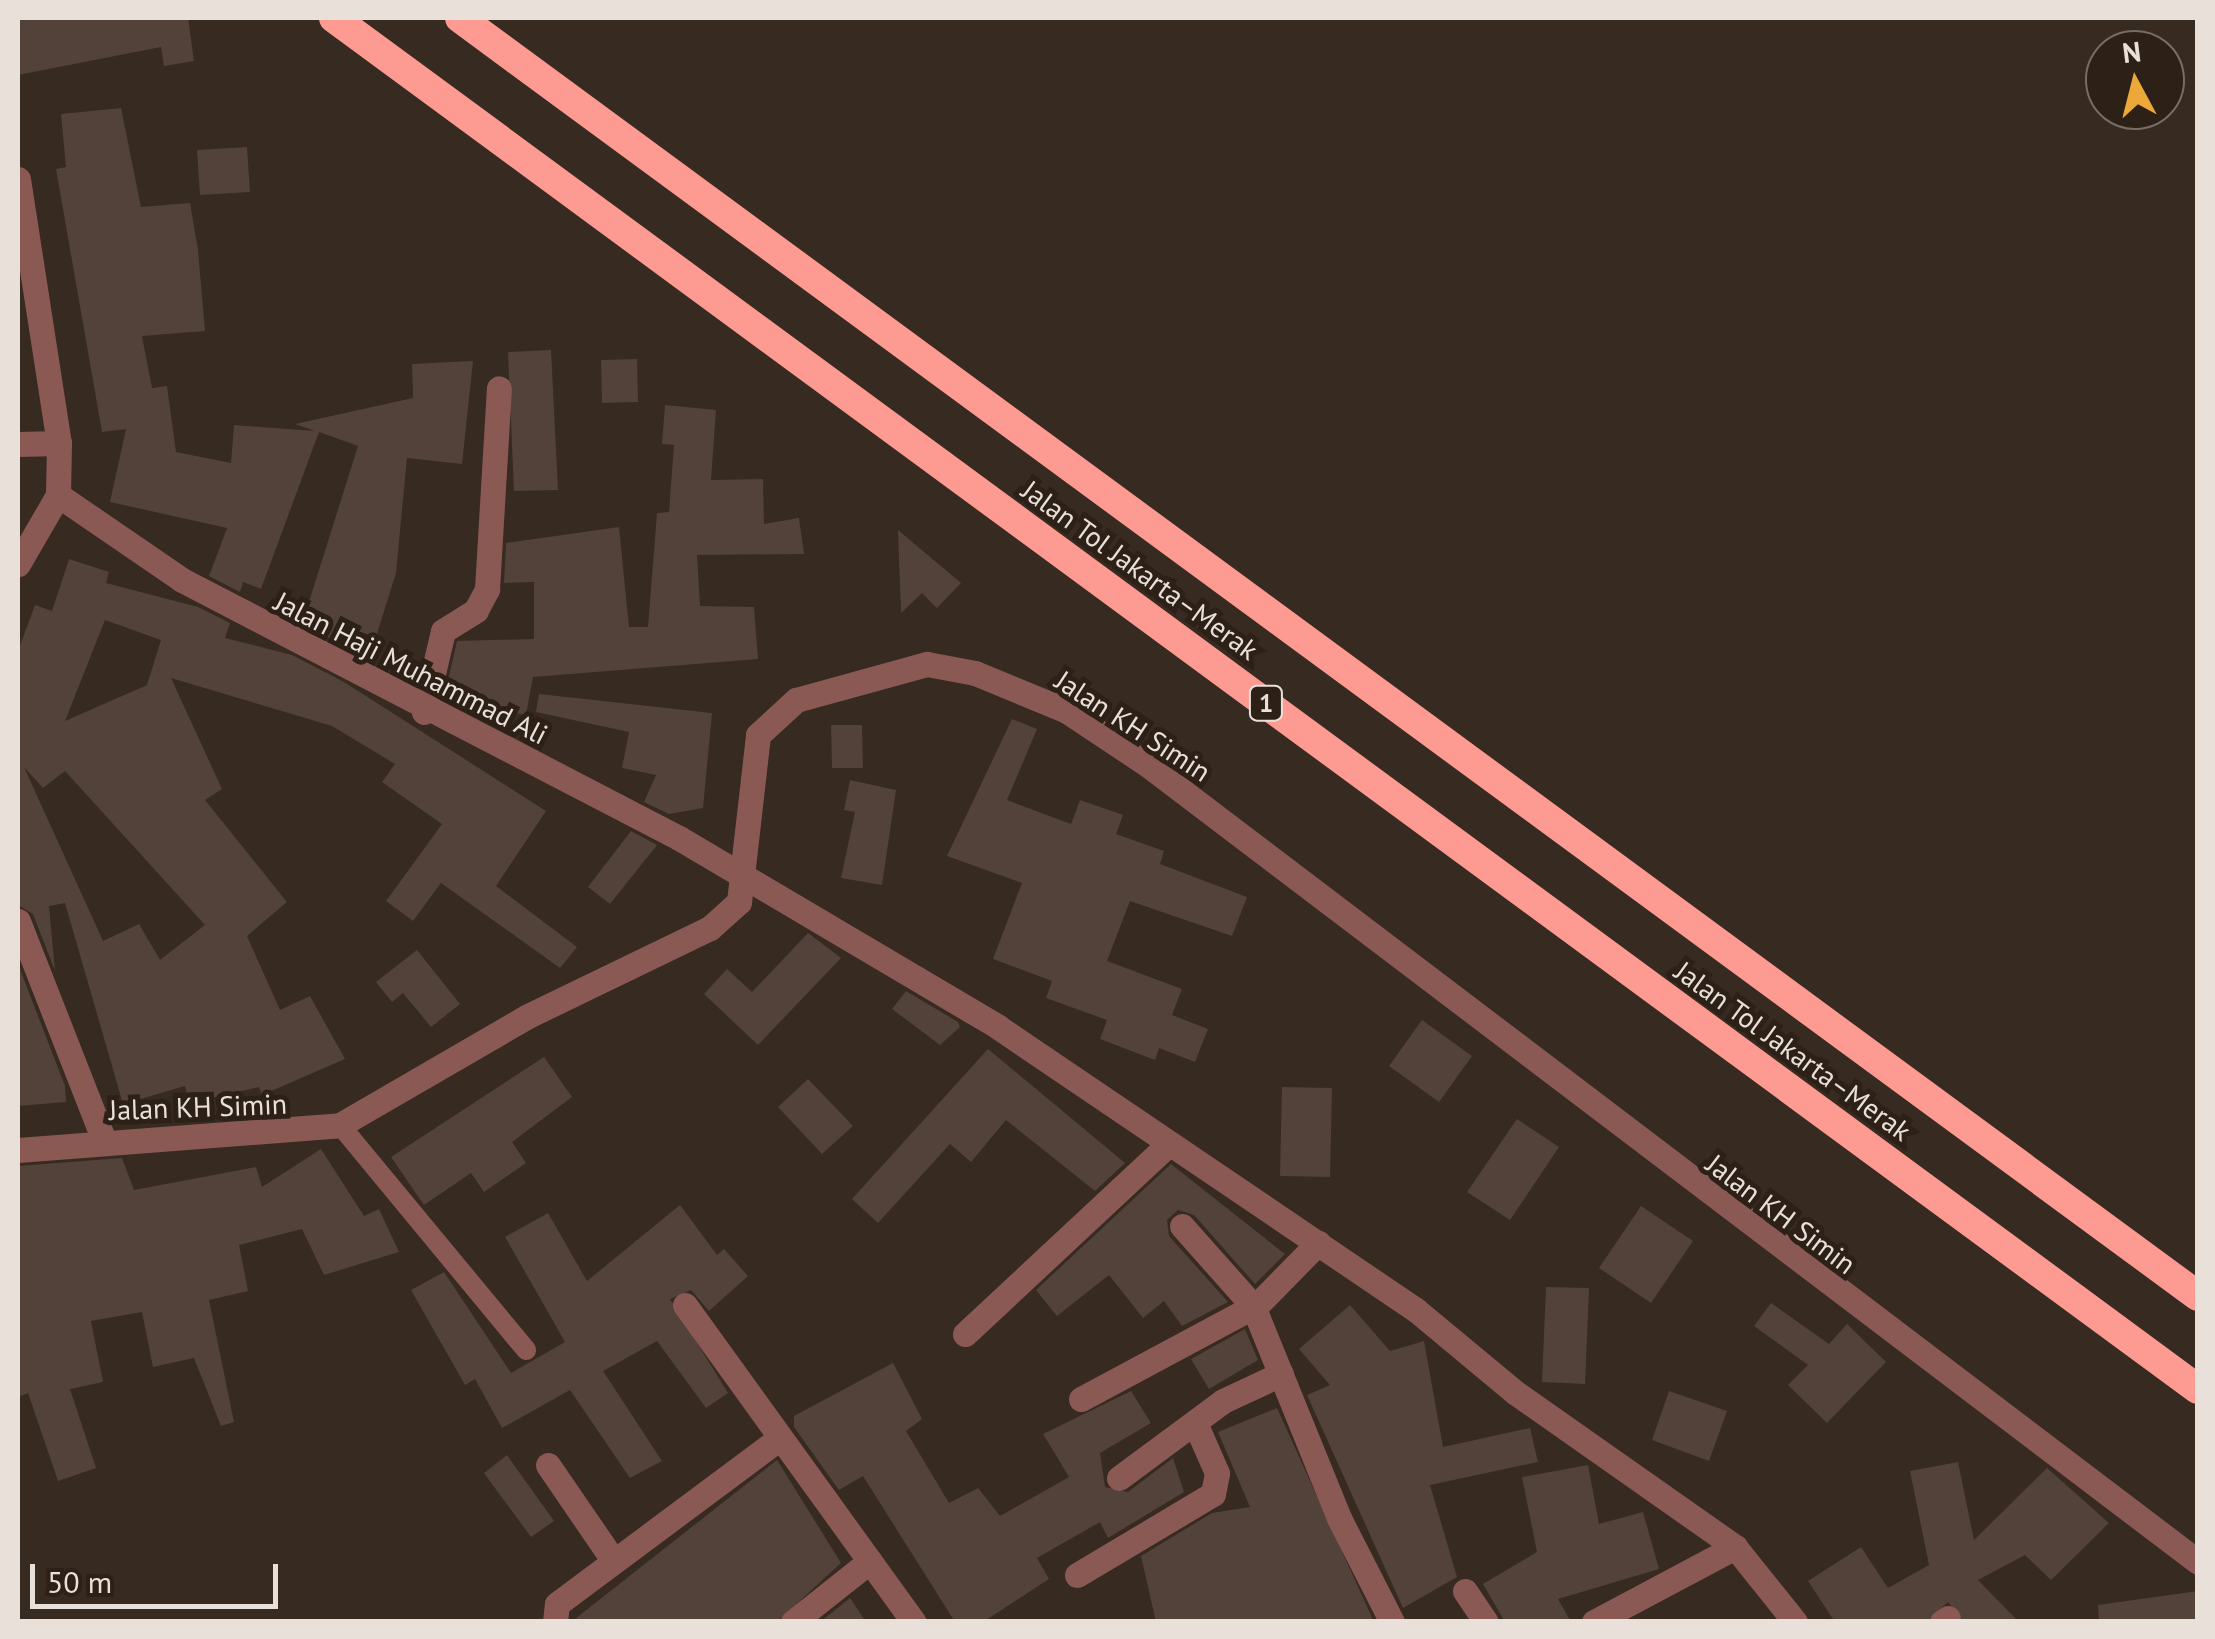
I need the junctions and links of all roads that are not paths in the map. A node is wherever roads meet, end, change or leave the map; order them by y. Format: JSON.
{"nodes":[{"id":1,"x":334,"y":18,"type":"edge"},
{"id":2,"x":460,"y":18,"type":"edge"},
{"id":3,"x":19,"y":189,"type":"edge"},
{"id":4,"x":499,"y":388,"type":"dead end"},
{"id":5,"x":59,"y":443,"type":"junction"},
{"id":6,"x":18,"y":444,"type":"edge"},
{"id":7,"x":58,"y":495,"type":"junction"},
{"id":8,"x":18,"y":564,"type":"edge"},
{"id":9,"x":424,"y":712,"type":"junction"},
{"id":10,"x":746,"y":878,"type":"junction"},
{"id":11,"x":18,"y":921,"type":"edge"},
{"id":12,"x":340,"y":1125,"type":"junction"},
{"id":13,"x":103,"y":1138,"type":"junction"},
{"id":14,"x":1169,"y":1144,"type":"junction"},
{"id":15,"x":18,"y":1150,"type":"edge"},
{"id":16,"x":1182,"y":1226,"type":"dead end"},
{"id":17,"x":1318,"y":1243,"type":"junction"},
{"id":18,"x":2198,"y":1296,"type":"edge"},
{"id":19,"x":685,"y":1305,"type":"dead end"},
{"id":20,"x":1254,"y":1306,"type":"junction"},
{"id":21,"x":965,"y":1334,"type":"dead end"},
{"id":22,"x":526,"y":1350,"type":"dead end"},
{"id":23,"x":1280,"y":1374,"type":"junction"},
{"id":24,"x":2198,"y":1390,"type":"edge"},
{"id":25,"x":1080,"y":1398,"type":"dead end"},
{"id":26,"x":1195,"y":1424,"type":"junction"},
{"id":27,"x":777,"y":1440,"type":"junction"},
{"id":28,"x":548,"y":1465,"type":"dead end"},
{"id":29,"x":1119,"y":1478,"type":"dead end"},
{"id":30,"x":1735,"y":1547,"type":"junction"},
{"id":31,"x":613,"y":1560,"type":"junction"},
{"id":32,"x":870,"y":1561,"type":"junction"},
{"id":33,"x":2198,"y":1562,"type":"edge"},
{"id":34,"x":1077,"y":1575,"type":"dead end"},
{"id":35,"x":1465,"y":1592,"type":"dead end"},
{"id":36,"x":554,"y":1622,"type":"edge"},
{"id":37,"x":793,"y":1622,"type":"edge"},
{"id":38,"x":914,"y":1622,"type":"edge"},
{"id":39,"x":1392,"y":1622,"type":"edge"},
{"id":40,"x":1486,"y":1622,"type":"edge"},
{"id":41,"x":1594,"y":1622,"type":"edge"},
{"id":42,"x":1795,"y":1622,"type":"edge"}],
"edges":[{"from":1,"to":24,"type":"highway","name":"Jalan Tol Jakarta–Merak","number":"1"},
{"from":2,"to":18,"type":"highway","name":"Jalan Tol Jakarta–Merak"},
{"from":3,"to":5,"type":"street"},
{"from":4,"to":9,"type":"street"},
{"from":5,"to":6,"type":"street"},
{"from":5,"to":7,"type":"street"},
{"from":7,"to":8,"type":"street"},
{"from":7,"to":9,"type":"street","name":"Jalan Haji Muhammad Ali"},
{"from":9,"to":10,"type":"street","name":"Jalan Haji Muhammad Ali"},
{"from":10,"to":12,"type":"street","name":"Jalan KH Simin"},
{"from":10,"to":14,"type":"street","name":"Jalan Haji Muhammad Ali"},
{"from":10,"to":33,"type":"street","name":"Jalan KH Simin"},
{"from":11,"to":13,"type":"street"},
{"from":12,"to":13,"type":"street","name":"Jalan KH Simin"},
{"from":12,"to":22,"type":"lane"},
{"from":13,"to":15,"type":"street","name":"Jalan KH Simin"},
{"from":14,"to":17,"type":"street","name":"Jalan Haji Muhammad Ali"},
{"from":14,"to":21,"type":"street"},
{"from":16,"to":20,"type":"street"},
{"from":17,"to":20,"type":"street"},
{"from":17,"to":30,"type":"street","name":"Jalan Haji Muhammad Ali"},
{"from":19,"to":27,"type":"street"},
{"from":20,"to":23,"type":"street"},
{"from":20,"to":25,"type":"street"},
{"from":23,"to":26,"type":"street"},
{"from":23,"to":39,"type":"street"},
{"from":26,"to":29,"type":"street"},
{"from":26,"to":34,"type":"street"},
{"from":27,"to":31,"type":"street"},
{"from":27,"to":32,"type":"street"},
{"from":28,"to":31,"type":"street"},
{"from":30,"to":41,"type":"street"},
{"from":30,"to":42,"type":"street","name":"Jalan Haji Muhammad Ali"},
{"from":31,"to":36,"type":"street"},
{"from":32,"to":37,"type":"street"},
{"from":32,"to":38,"type":"street"},
{"from":35,"to":40,"type":"street"}]}
